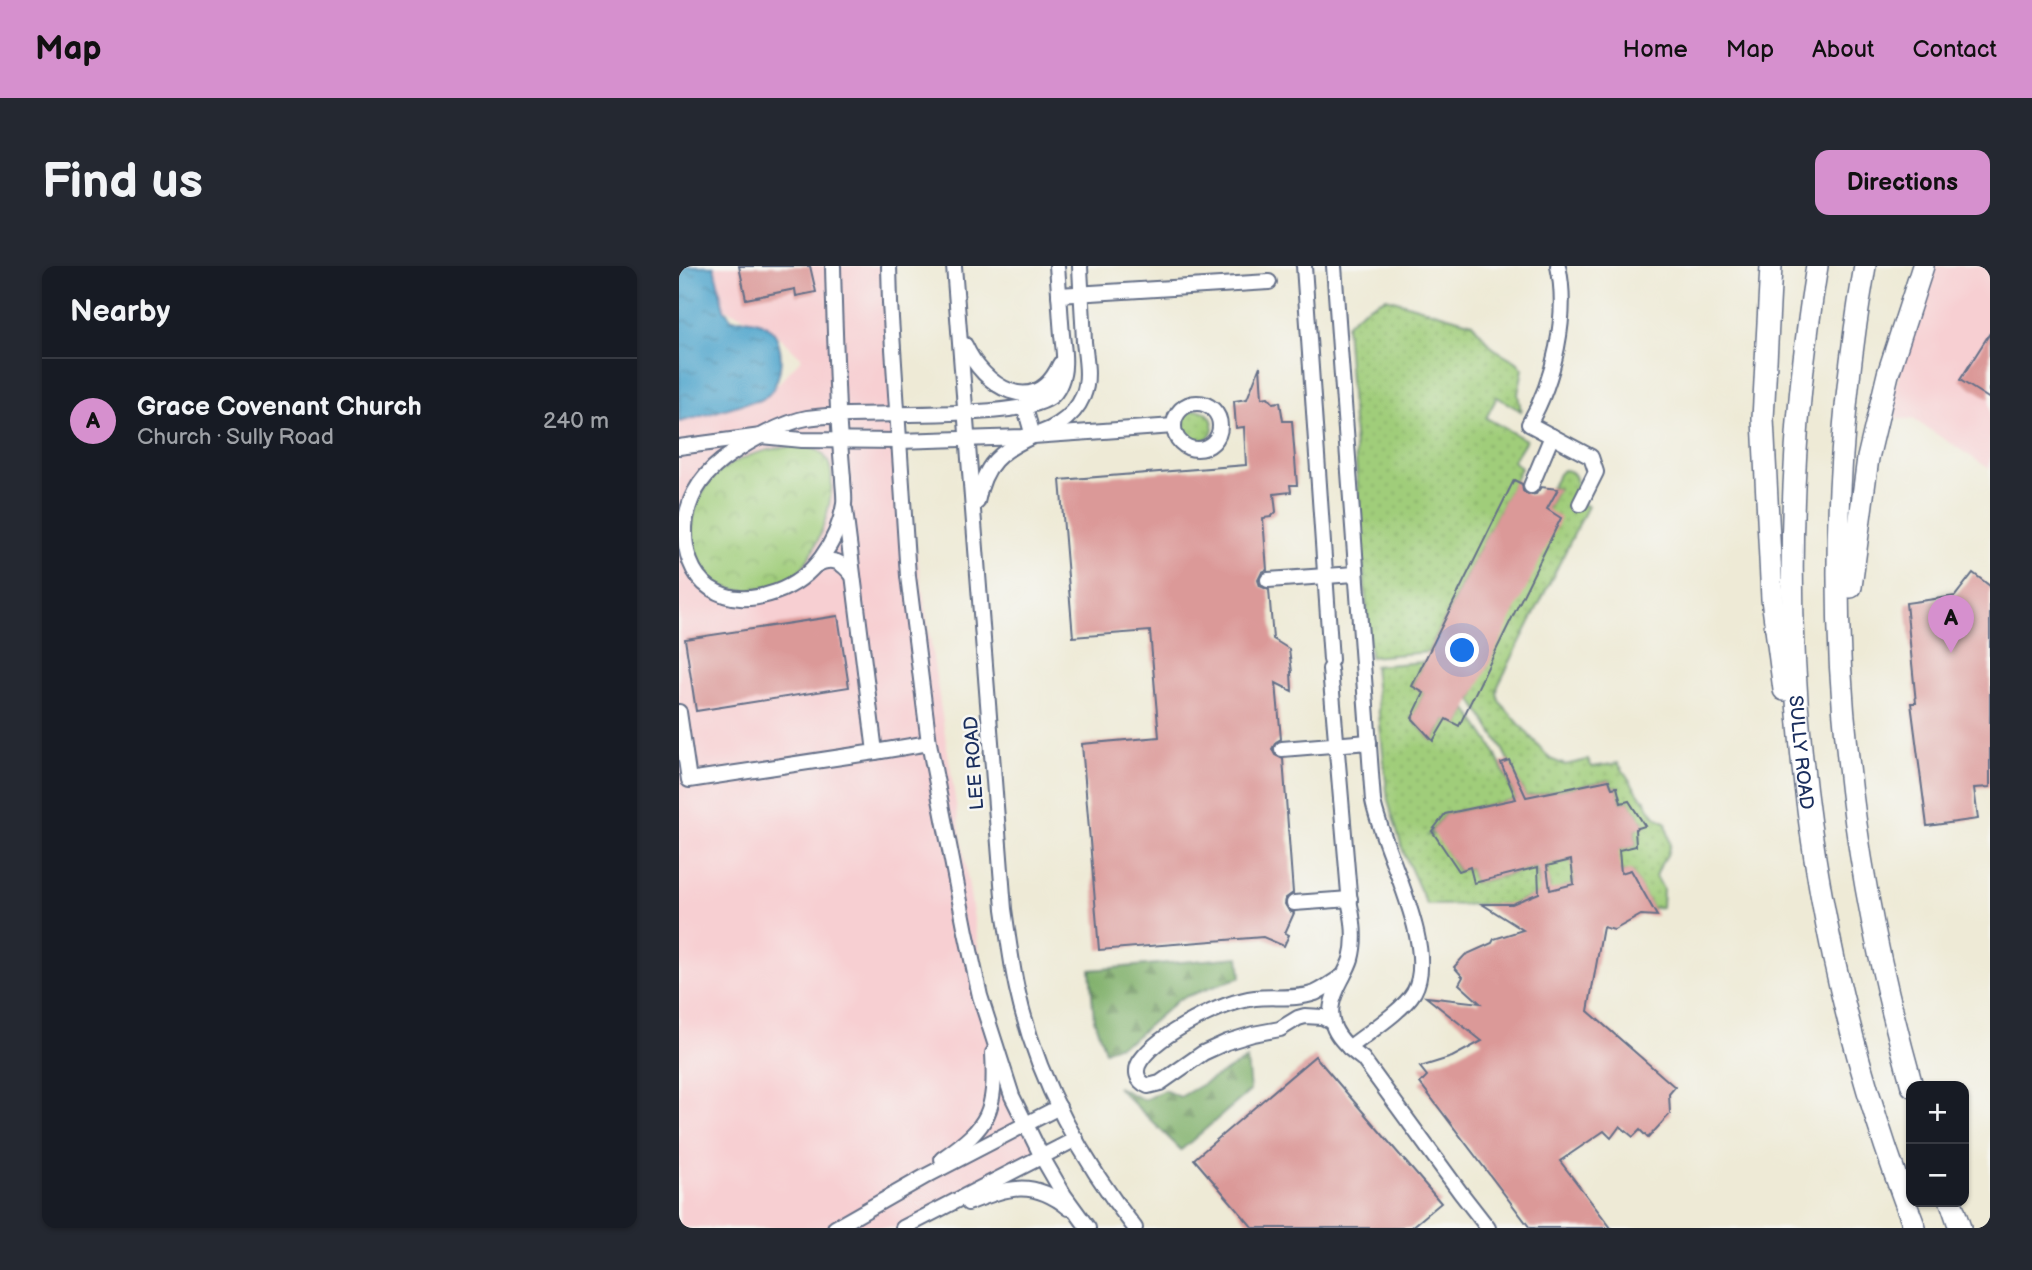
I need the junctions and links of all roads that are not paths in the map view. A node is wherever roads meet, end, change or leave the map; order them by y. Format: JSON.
{"nodes":[{"id":1,"x":832,"y":266,"type":"edge"},
{"id":2,"x":890,"y":266,"type":"edge"},
{"id":3,"x":954,"y":266,"type":"edge"},
{"id":4,"x":1057,"y":266,"type":"edge"},
{"id":5,"x":1080,"y":266,"type":"edge"},
{"id":6,"x":1304,"y":266,"type":"edge"},
{"id":7,"x":1334,"y":266,"type":"edge"},
{"id":8,"x":1558,"y":266,"type":"edge"},
{"id":9,"x":1771,"y":266,"type":"edge"},
{"id":10,"x":1817,"y":266,"type":"edge"},
{"id":11,"x":1865,"y":266,"type":"edge"},
{"id":12,"x":1923,"y":266,"type":"edge"},
{"id":13,"x":1269,"y":282,"type":"dead end"},
{"id":14,"x":1059,"y":295,"type":"junction"},
{"id":15,"x":1081,"y":295,"type":"junction"},
{"id":16,"x":960,"y":335,"type":"junction"},
{"id":17,"x":1063,"y":352,"type":"junction"},
{"id":18,"x":1025,"y":408,"type":"junction"},
{"id":19,"x":966,"y":412,"type":"junction"},
{"id":20,"x":897,"y":414,"type":"junction"},
{"id":21,"x":838,"y":416,"type":"junction"},
{"id":22,"x":1174,"y":426,"type":"dead end"},
{"id":23,"x":761,"y":436,"type":"junction"},
{"id":24,"x":1033,"y":436,"type":"junction"},
{"id":25,"x":1552,"y":436,"type":"junction"},
{"id":26,"x":968,"y":439,"type":"junction"},
{"id":27,"x":841,"y":440,"type":"junction"},
{"id":28,"x":899,"y":441,"type":"junction"},
{"id":29,"x":679,"y":447,"type":"edge"},
{"id":30,"x":1531,"y":486,"type":"dead end"},
{"id":31,"x":844,"y":502,"type":"junction"},
{"id":32,"x":1580,"y":504,"type":"dead end"},
{"id":33,"x":974,"y":520,"type":"junction"},
{"id":34,"x":814,"y":565,"type":"junction"},
{"id":35,"x":1356,"y":574,"type":"junction"},
{"id":36,"x":853,"y":576,"type":"junction"},
{"id":37,"x":1325,"y":577,"type":"junction"},
{"id":38,"x":1268,"y":580,"type":"dead end"},
{"id":39,"x":679,"y":712,"type":"edge"},
{"id":40,"x":1369,"y":742,"type":"junction"},
{"id":41,"x":929,"y":743,"type":"junction"},
{"id":42,"x":1337,"y":745,"type":"junction"},
{"id":43,"x":1282,"y":749,"type":"dead end"},
{"id":44,"x":875,"y":752,"type":"junction"},
{"id":45,"x":1847,"y":757,"type":"junction"},
{"id":46,"x":1810,"y":833,"type":"junction"},
{"id":47,"x":1349,"y":899,"type":"junction"},
{"id":48,"x":1294,"y":903,"type":"dead end"},
{"id":49,"x":1344,"y":975,"type":"junction"},
{"id":50,"x":1332,"y":1022,"type":"junction"},
{"id":51,"x":992,"y":1034,"type":"junction"},
{"id":52,"x":1349,"y":1048,"type":"junction"},
{"id":53,"x":1911,"y":1081,"type":"edge"},
{"id":54,"x":1059,"y":1107,"type":"junction"},
{"id":55,"x":1025,"y":1124,"type":"junction"},
{"id":56,"x":1076,"y":1139,"type":"junction"},
{"id":57,"x":1042,"y":1157,"type":"junction"},
{"id":58,"x":891,"y":1195,"type":"junction"},
{"id":59,"x":1953,"y":1207,"type":"edge"},
{"id":60,"x":1079,"y":1215,"type":"junction"},
{"id":61,"x":835,"y":1228,"type":"edge"},
{"id":62,"x":904,"y":1228,"type":"edge"},
{"id":63,"x":1088,"y":1228,"type":"edge"},
{"id":64,"x":1135,"y":1228,"type":"edge"},
{"id":65,"x":1488,"y":1228,"type":"edge"},
{"id":66,"x":1915,"y":1228,"type":"edge"},
{"id":67,"x":1960,"y":1228,"type":"edge"}],
"edges":[{"from":1,"to":21,"type":"street"},
{"from":2,"to":20,"type":"street","name":"LEE ROAD"},
{"from":3,"to":16,"type":"street","name":"LEE ROAD"},
{"from":4,"to":14,"type":"street"},
{"from":5,"to":15,"type":"street"},
{"from":6,"to":37,"type":"street"},
{"from":7,"to":35,"type":"street"},
{"from":8,"to":25,"type":"street"},
{"from":9,"to":46,"type":"highway"},
{"from":10,"to":46,"type":"highway","name":"SULLY ROAD"},
{"from":11,"to":45,"type":"highway"},
{"from":12,"to":45,"type":"highway"},
{"from":13,"to":15,"type":"street"},
{"from":14,"to":15,"type":"street"},
{"from":14,"to":17,"type":"street"},
{"from":15,"to":24,"type":"street"},
{"from":16,"to":17,"type":"street"},
{"from":16,"to":19,"type":"street","name":"LEE ROAD"},
{"from":17,"to":18,"type":"street"},
{"from":18,"to":19,"type":"street"},
{"from":18,"to":24,"type":"street"},
{"from":19,"to":20,"type":"street"},
{"from":19,"to":26,"type":"street","name":"LEE ROAD"},
{"from":20,"to":21,"type":"street"},
{"from":20,"to":28,"type":"street","name":"LEE ROAD"},
{"from":21,"to":23,"type":"street"},
{"from":21,"to":27,"type":"street"},
{"from":22,"to":24,"type":"street"},
{"from":23,"to":27,"type":"street"},
{"from":23,"to":29,"type":"street"},
{"from":23,"to":34,"type":"street"},
{"from":24,"to":26,"type":"street"},
{"from":24,"to":33,"type":"street"},
{"from":25,"to":30,"type":"street"},
{"from":25,"to":32,"type":"street"},
{"from":26,"to":28,"type":"street"},
{"from":26,"to":33,"type":"street","name":"LEE ROAD"},
{"from":27,"to":28,"type":"street"},
{"from":27,"to":31,"type":"street"},
{"from":28,"to":41,"type":"street","name":"LEE ROAD"},
{"from":31,"to":34,"type":"street"},
{"from":31,"to":36,"type":"street"},
{"from":33,"to":54,"type":"street","name":"LEE ROAD"},
{"from":34,"to":36,"type":"street"},
{"from":35,"to":37,"type":"street"},
{"from":35,"to":40,"type":"street"},
{"from":36,"to":44,"type":"street"},
{"from":37,"to":38,"type":"street"},
{"from":37,"to":42,"type":"street"},
{"from":39,"to":44,"type":"street"},
{"from":40,"to":42,"type":"street"},
{"from":40,"to":52,"type":"street"},
{"from":41,"to":44,"type":"street"},
{"from":41,"to":51,"type":"street","name":"LEE ROAD"},
{"from":42,"to":43,"type":"street"},
{"from":42,"to":47,"type":"street"},
{"from":45,"to":53,"type":"highway"},
{"from":46,"to":66,"type":"highway","name":"SULLY ROAD"},
{"from":47,"to":48,"type":"street"},
{"from":47,"to":49,"type":"street"},
{"from":49,"to":50,"type":"street"},
{"from":49,"to":50,"type":"street"},
{"from":50,"to":52,"type":"street"},
{"from":51,"to":55,"type":"street","name":"LEE ROAD"},
{"from":51,"to":58,"type":"street"},
{"from":52,"to":65,"type":"street"},
{"from":54,"to":55,"type":"street"},
{"from":54,"to":56,"type":"street","name":"LEE ROAD"},
{"from":55,"to":57,"type":"street","name":"LEE ROAD"},
{"from":55,"to":58,"type":"street"},
{"from":56,"to":57,"type":"street"},
{"from":56,"to":64,"type":"street","name":"LEE ROAD"},
{"from":57,"to":60,"type":"street","name":"LEE ROAD"},
{"from":57,"to":62,"type":"street"},
{"from":58,"to":61,"type":"street"},
{"from":59,"to":67,"type":"highway"},
{"from":60,"to":62,"type":"street"},
{"from":60,"to":63,"type":"street","name":"LEE ROAD"}]}
